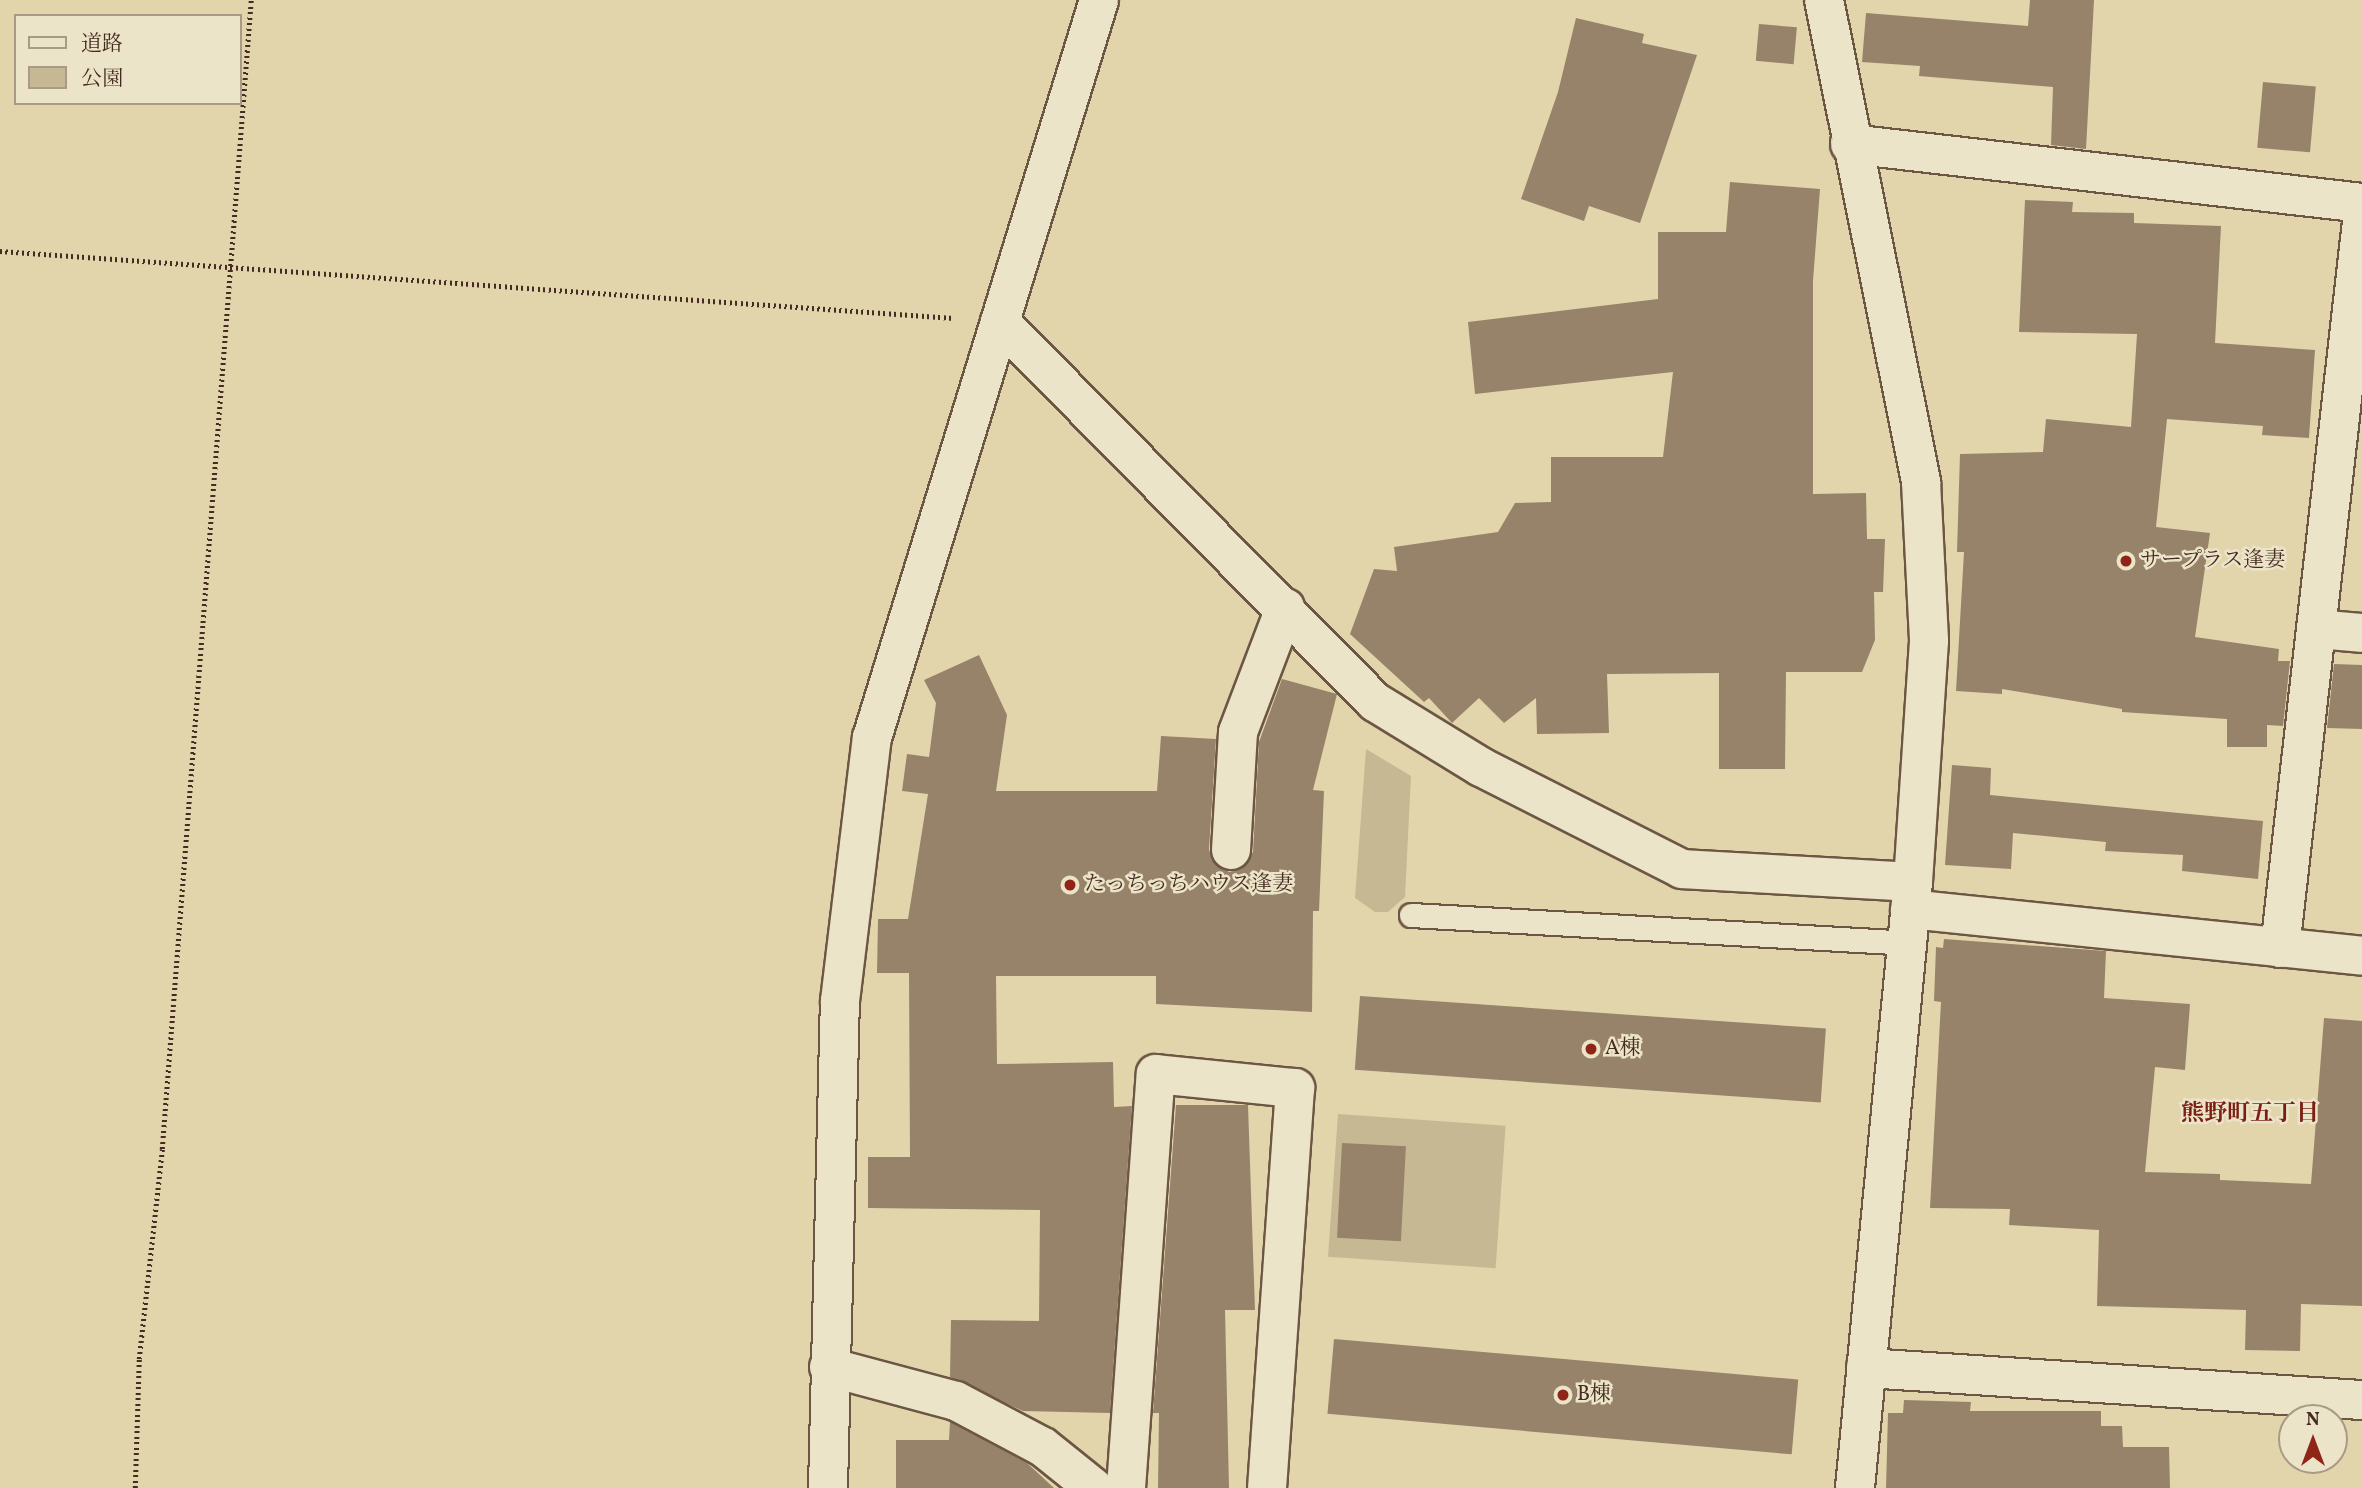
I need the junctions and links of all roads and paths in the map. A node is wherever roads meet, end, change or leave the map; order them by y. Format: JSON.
{"nodes":[{"id":1,"x":251,"y":0,"type":"edge"},
{"id":2,"x":1099,"y":0,"type":"edge"},
{"id":3,"x":1824,"y":0,"type":"edge"},
{"id":4,"x":1850,"y":144,"type":"junction"},
{"id":5,"x":2362,"y":203,"type":"edge"},
{"id":6,"x":2362,"y":222,"type":"edge"},
{"id":7,"x":0,"y":251,"type":"edge"},
{"id":8,"x":231,"y":266,"type":"junction"},
{"id":9,"x":1000,"y":322,"type":"junction"},
{"id":10,"x":1285,"y":608,"type":"junction"},
{"id":11,"x":2317,"y":629,"type":"junction"},
{"id":12,"x":2362,"y":633,"type":"edge"},
{"id":13,"x":1231,"y":850,"type":"dead end"},
{"id":14,"x":1910,"y":912,"type":"junction"},
{"id":15,"x":1411,"y":915,"type":"dead end"},
{"id":16,"x":2280,"y":948,"type":"junction"},
{"id":17,"x":2362,"y":956,"type":"edge"},
{"id":18,"x":829,"y":1367,"type":"junction"},
{"id":19,"x":1866,"y":1368,"type":"junction"},
{"id":20,"x":2362,"y":1400,"type":"edge"},
{"id":21,"x":135,"y":1488,"type":"edge"},
{"id":22,"x":828,"y":1488,"type":"edge"},
{"id":23,"x":1094,"y":1488,"type":"edge"},
{"id":24,"x":1126,"y":1488,"type":"edge"},
{"id":25,"x":1267,"y":1488,"type":"edge"},
{"id":26,"x":1855,"y":1488,"type":"edge"}],
"edges":[{"from":1,"to":8,"type":"path"},
{"from":2,"to":9,"type":"street"},
{"from":3,"to":4,"type":"street"},
{"from":4,"to":5,"type":"street"},
{"from":4,"to":14,"type":"street"},
{"from":6,"to":11,"type":"street"},
{"from":7,"to":8,"type":"path"},
{"from":8,"to":9,"type":"path"},
{"from":8,"to":21,"type":"path"},
{"from":9,"to":10,"type":"street"},
{"from":9,"to":18,"type":"street"},
{"from":10,"to":13,"type":"street"},
{"from":10,"to":14,"type":"street"},
{"from":11,"to":12,"type":"street"},
{"from":11,"to":16,"type":"street"},
{"from":14,"to":15,"type":"lane"},
{"from":14,"to":16,"type":"street"},
{"from":14,"to":19,"type":"street"},
{"from":16,"to":17,"type":"street"},
{"from":18,"to":22,"type":"street"},
{"from":18,"to":23,"type":"street"},
{"from":19,"to":20,"type":"street"},
{"from":19,"to":26,"type":"street"},
{"from":24,"to":25,"type":"street"}]}
